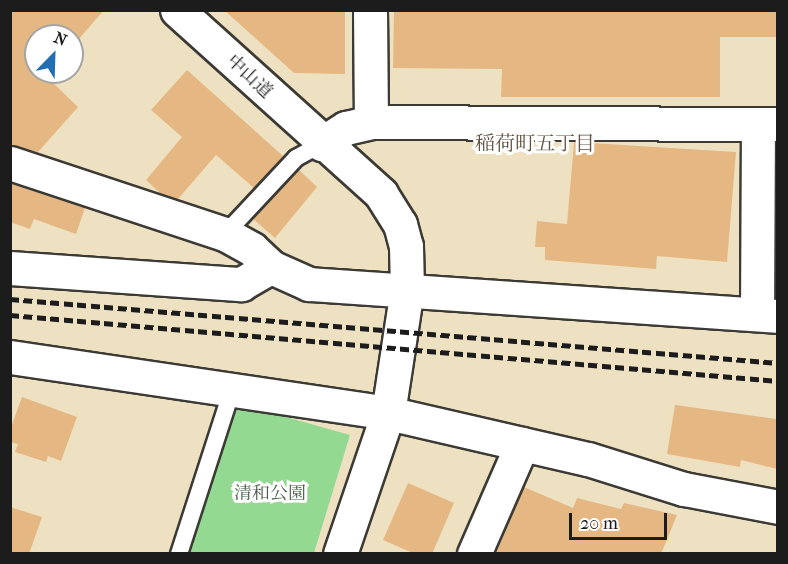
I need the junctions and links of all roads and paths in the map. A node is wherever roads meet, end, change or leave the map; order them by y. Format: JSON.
{"nodes":[{"id":1,"x":177,"y":10,"type":"edge"},
{"id":2,"x":370,"y":10,"type":"edge"},
{"id":3,"x":371,"y":122,"type":"junction"},
{"id":4,"x":768,"y":124,"type":"edge"},
{"id":5,"x":321,"y":144,"type":"junction"},
{"id":6,"x":10,"y":163,"type":"edge"},
{"id":7,"x":225,"y":234,"type":"junction"},
{"id":8,"x":271,"y":267,"type":"junction"},
{"id":9,"x":10,"y":268,"type":"edge"},
{"id":10,"x":407,"y":289,"type":"junction"},
{"id":11,"x":767,"y":315,"type":"edge"},
{"id":12,"x":10,"y":357,"type":"edge"},
{"id":13,"x":232,"y":390,"type":"junction"},
{"id":14,"x":387,"y":413,"type":"junction"},
{"id":15,"x":522,"y":444,"type":"junction"},
{"id":16,"x":777,"y":507,"type":"edge"},
{"id":17,"x":179,"y":554,"type":"edge"},
{"id":18,"x":340,"y":554,"type":"edge"},
{"id":19,"x":474,"y":554,"type":"edge"}],
"edges":[{"from":1,"to":5,"type":"street","name":"中山道"},
{"from":2,"to":3,"type":"street"},
{"from":3,"to":4,"type":"street"},
{"from":3,"to":5,"type":"street"},
{"from":4,"to":11,"type":"street"},
{"from":5,"to":7,"type":"lane"},
{"from":5,"to":10,"type":"street","name":"中山道"},
{"from":6,"to":7,"type":"street"},
{"from":7,"to":8,"type":"street"},
{"from":8,"to":9,"type":"street"},
{"from":8,"to":10,"type":"street"},
{"from":10,"to":11,"type":"street"},
{"from":10,"to":14,"type":"street","name":"中山道"},
{"from":12,"to":13,"type":"street"},
{"from":13,"to":14,"type":"street"},
{"from":13,"to":17,"type":"lane"},
{"from":14,"to":15,"type":"street"},
{"from":14,"to":18,"type":"street","name":"中山道"},
{"from":15,"to":16,"type":"street"},
{"from":15,"to":19,"type":"street"}]}
